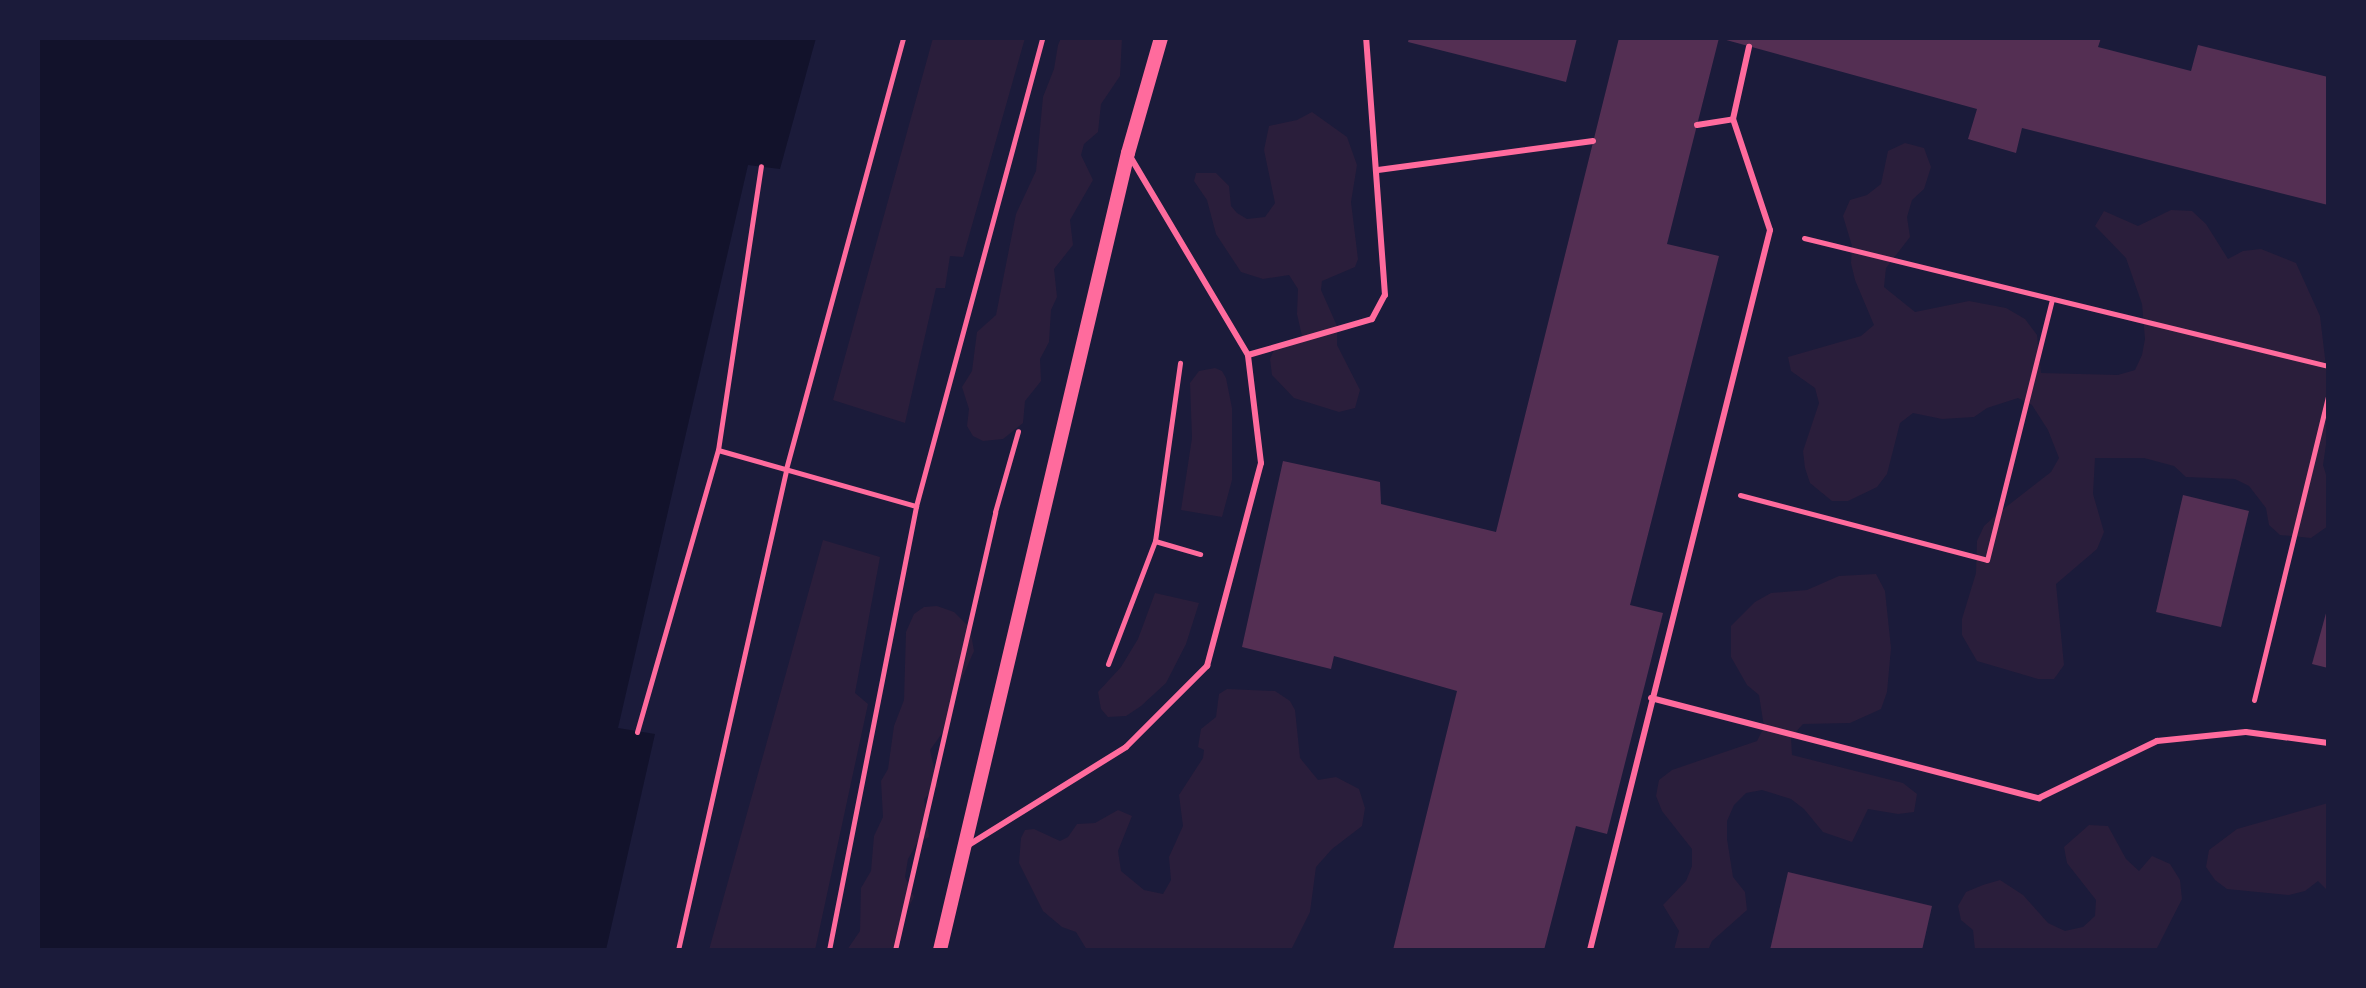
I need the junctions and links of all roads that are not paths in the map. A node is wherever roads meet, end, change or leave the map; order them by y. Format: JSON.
{"nodes":[{"id":1,"x":1161,"y":38,"type":"edge"},
{"id":2,"x":1366,"y":38,"type":"edge"},
{"id":3,"x":1749,"y":47,"type":"dead end"},
{"id":4,"x":1733,"y":119,"type":"junction"},
{"id":5,"x":1697,"y":125,"type":"dead end"},
{"id":6,"x":1593,"y":141,"type":"dead end"},
{"id":7,"x":1128,"y":153,"type":"junction"},
{"id":8,"x":1378,"y":170,"type":"junction"},
{"id":9,"x":1248,"y":355,"type":"junction"},
{"id":10,"x":1651,"y":698,"type":"junction"},
{"id":11,"x":2328,"y":743,"type":"edge"},
{"id":12,"x":965,"y":848,"type":"junction"},
{"id":13,"x":940,"y":950,"type":"edge"},
{"id":14,"x":1590,"y":950,"type":"edge"}],
"edges":[{"from":1,"to":7,"type":"street"},
{"from":2,"to":8,"type":"lane"},
{"from":3,"to":4,"type":"lane"},
{"from":4,"to":5,"type":"lane"},
{"from":4,"to":10,"type":"lane"},
{"from":6,"to":8,"type":"lane"},
{"from":7,"to":9,"type":"lane"},
{"from":7,"to":12,"type":"street"},
{"from":8,"to":9,"type":"lane"},
{"from":9,"to":12,"type":"lane"},
{"from":10,"to":11,"type":"lane"},
{"from":10,"to":14,"type":"lane"},
{"from":12,"to":13,"type":"street"}]}
